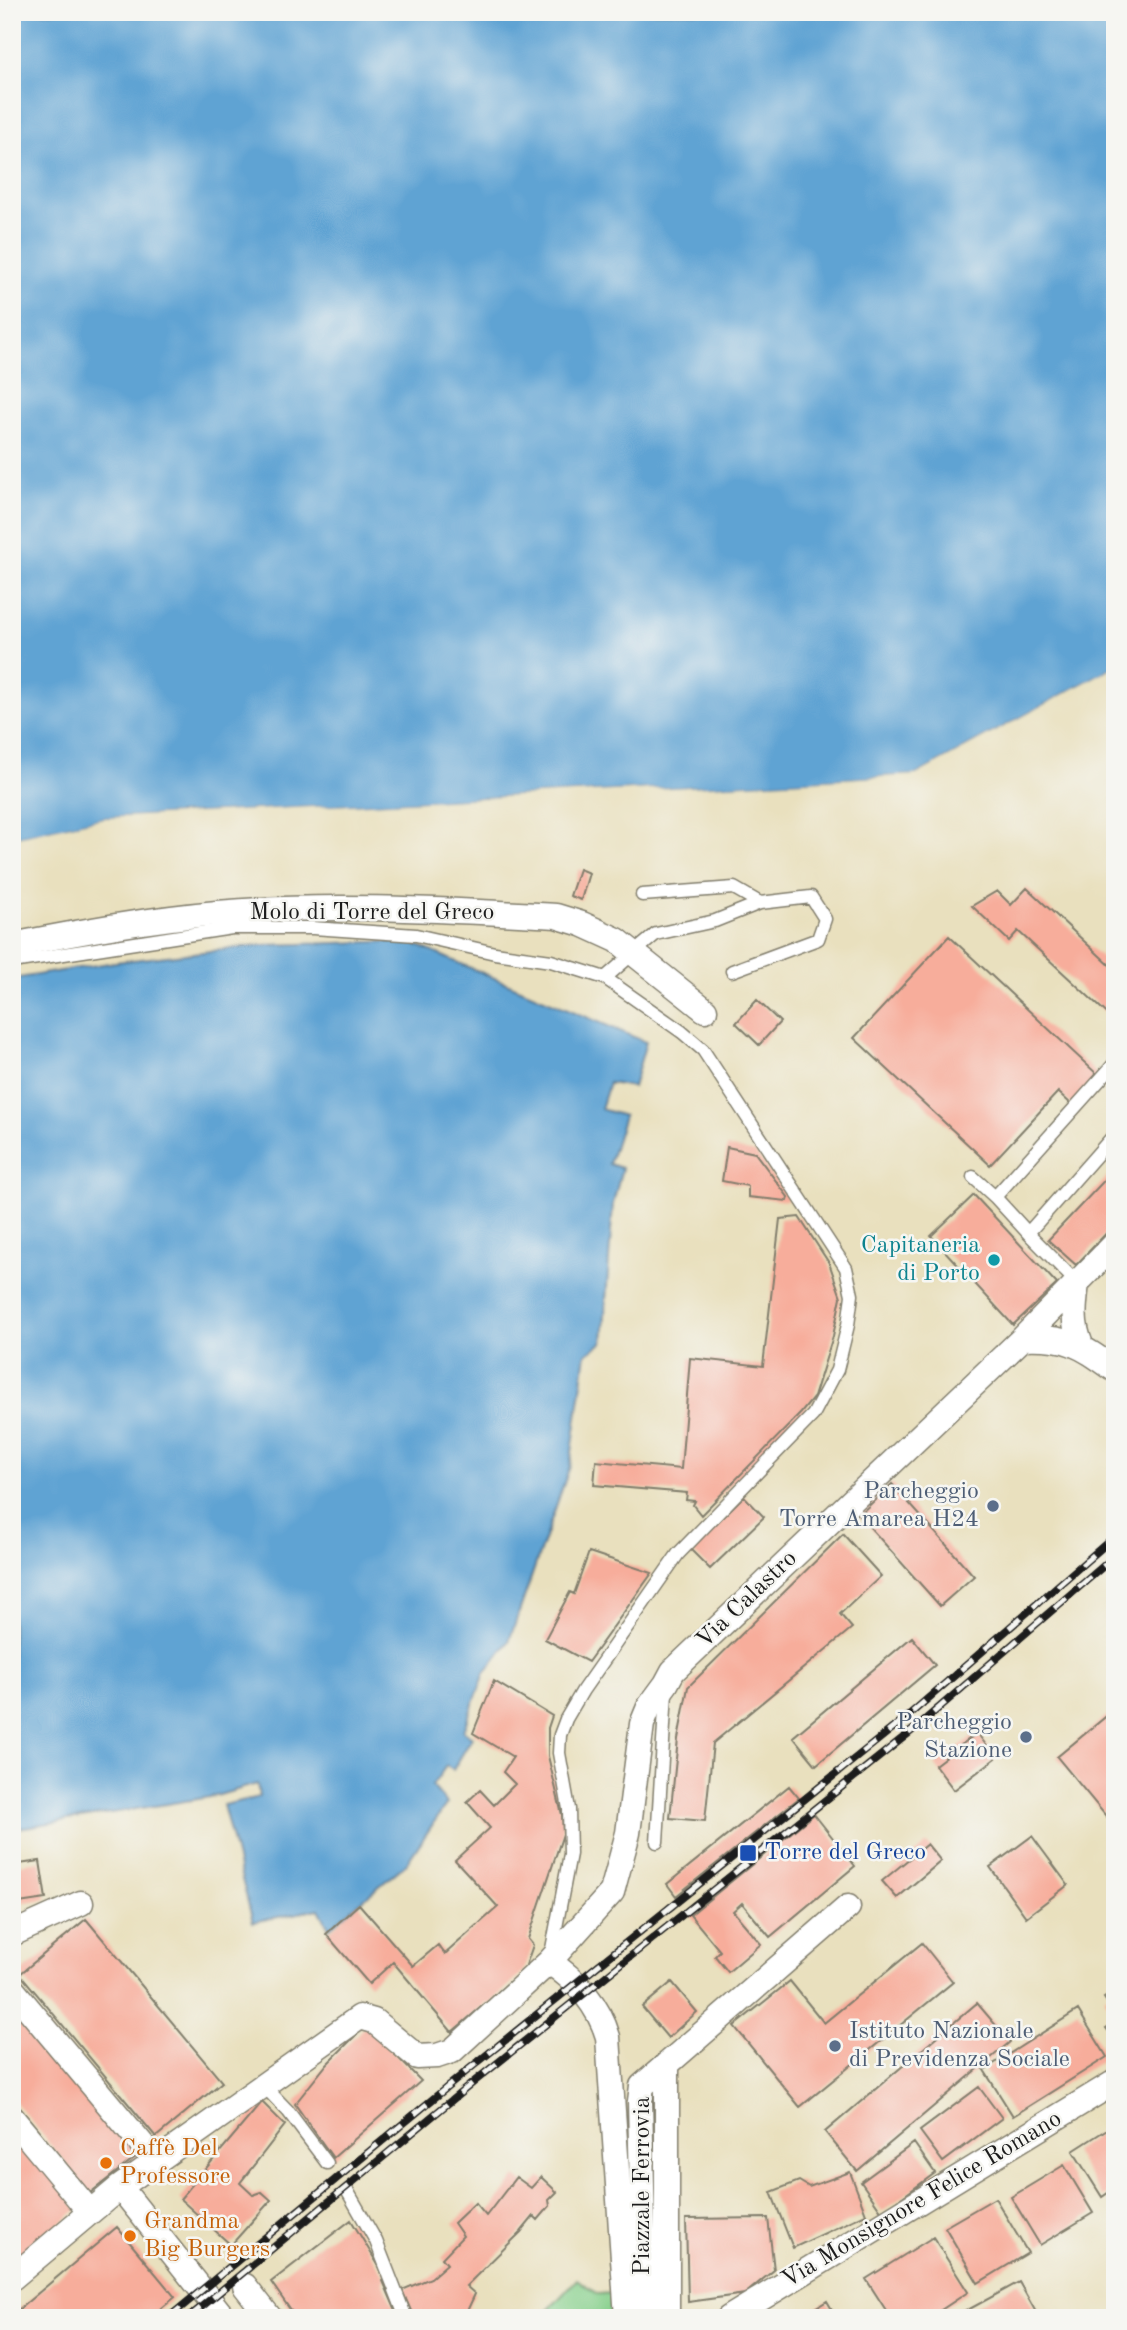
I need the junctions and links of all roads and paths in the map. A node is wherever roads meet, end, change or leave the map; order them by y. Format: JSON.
{"nodes":[{"id":1,"x":642,"y":895,"type":"dead end"},
{"id":2,"x":760,"y":903,"type":"junction"},
{"id":3,"x":12,"y":945,"type":"edge"},
{"id":4,"x":12,"y":962,"type":"edge"},
{"id":5,"x":732,"y":971,"type":"dead end"},
{"id":6,"x":605,"y":978,"type":"junction"},
{"id":7,"x":705,"y":1010,"type":"dead end"},
{"id":8,"x":1115,"y":1063,"type":"edge"},
{"id":9,"x":1115,"y":1134,"type":"edge"},
{"id":10,"x":973,"y":1177,"type":"dead end"},
{"id":11,"x":995,"y":1197,"type":"junction"},
{"id":12,"x":1028,"y":1233,"type":"junction"},
{"id":13,"x":1115,"y":1244,"type":"edge"},
{"id":14,"x":1077,"y":1283,"type":"junction"},
{"id":15,"x":1024,"y":1338,"type":"junction"},
{"id":16,"x":1081,"y":1345,"type":"junction"},
{"id":17,"x":1115,"y":1370,"type":"edge"},
{"id":18,"x":666,"y":1684,"type":"junction"},
{"id":19,"x":657,"y":1842,"type":"dead end"},
{"id":20,"x":81,"y":1903,"type":"dead end"},
{"id":21,"x":848,"y":1907,"type":"dead end"},
{"id":22,"x":12,"y":1934,"type":"edge"},
{"id":23,"x":557,"y":1967,"type":"junction"},
{"id":24,"x":12,"y":1989,"type":"edge"},
{"id":25,"x":667,"y":2064,"type":"junction"},
{"id":26,"x":1115,"y":2082,"type":"edge"},
{"id":27,"x":263,"y":2085,"type":"junction"},
{"id":28,"x":12,"y":2118,"type":"edge"},
{"id":29,"x":156,"y":2161,"type":"junction"},
{"id":30,"x":327,"y":2163,"type":"dead end"},
{"id":31,"x":120,"y":2188,"type":"junction"},
{"id":32,"x":348,"y":2192,"type":"dead end"},
{"id":33,"x":90,"y":2212,"type":"junction"},
{"id":34,"x":12,"y":2278,"type":"edge"},
{"id":35,"x":245,"y":2286,"type":"dead end"},
{"id":36,"x":224,"y":2318,"type":"edge"},
{"id":37,"x":271,"y":2318,"type":"edge"},
{"id":38,"x":406,"y":2318,"type":"edge"},
{"id":39,"x":627,"y":2318,"type":"edge"},
{"id":40,"x":645,"y":2318,"type":"edge"},
{"id":41,"x":667,"y":2318,"type":"edge"},
{"id":42,"x":729,"y":2318,"type":"edge"}],
"edges":[{"from":1,"to":2,"type":"lane"},
{"from":2,"to":5,"type":"lane"},
{"from":2,"to":6,"type":"lane"},
{"from":3,"to":7,"type":"street","name":"Molo di Torre del Greco"},
{"from":4,"to":6,"type":"lane"},
{"from":6,"to":23,"type":"lane"},
{"from":8,"to":11,"type":"lane"},
{"from":9,"to":12,"type":"lane"},
{"from":10,"to":11,"type":"lane"},
{"from":11,"to":12,"type":"lane"},
{"from":12,"to":14,"type":"lane"},
{"from":13,"to":14,"type":"street","name":"Via Calastro"},
{"from":14,"to":15,"type":"street","name":"Via Calastro"},
{"from":14,"to":16,"type":"street"},
{"from":15,"to":16,"type":"street"},
{"from":15,"to":18,"type":"street","name":"Via Calastro"},
{"from":16,"to":17,"type":"street"},
{"from":18,"to":19,"type":"lane"},
{"from":18,"to":23,"type":"street","name":"Via Calastro"},
{"from":20,"to":22,"type":"street"},
{"from":21,"to":25,"type":"street","name":"Piazzale Ferrovia"},
{"from":23,"to":27,"type":"street","name":"Via Calastro"},
{"from":23,"to":39,"type":"street"},
{"from":24,"to":29,"type":"street"},
{"from":25,"to":40,"type":"street","name":"Piazzale Ferrovia"},
{"from":25,"to":41,"type":"street","name":"Piazzale Ferrovia"},
{"from":26,"to":42,"type":"street","name":"Via Monsignore Felice Romano"},
{"from":27,"to":29,"type":"street"},
{"from":27,"to":30,"type":"lane"},
{"from":28,"to":33,"type":"street"},
{"from":29,"to":31,"type":"street"},
{"from":31,"to":33,"type":"street"},
{"from":31,"to":36,"type":"street"},
{"from":32,"to":38,"type":"lane"},
{"from":33,"to":34,"type":"street"},
{"from":35,"to":37,"type":"street"}]}
